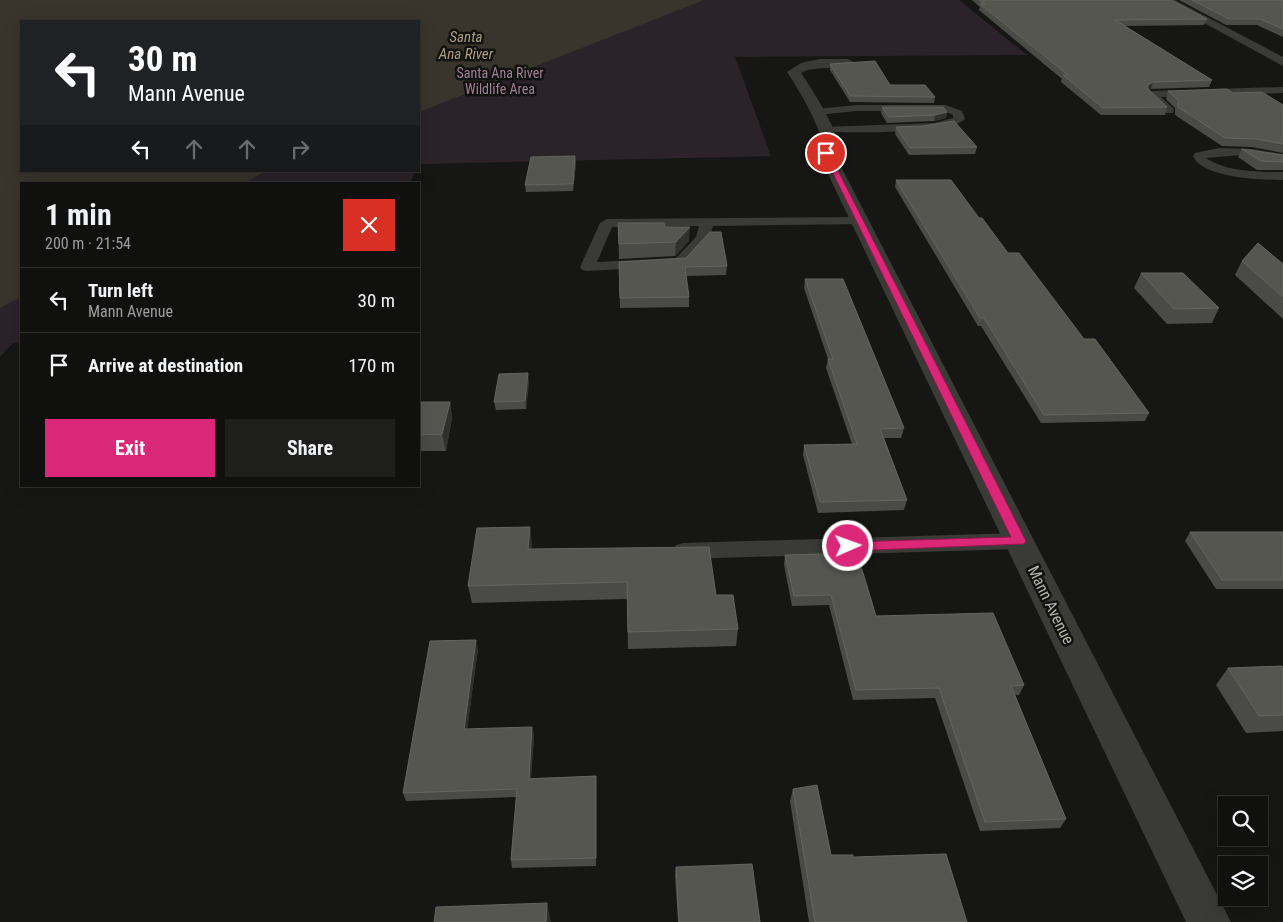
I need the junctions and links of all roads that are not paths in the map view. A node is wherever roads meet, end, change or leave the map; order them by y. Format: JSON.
{"nodes":[{"id":1,"x":1167,"y":0,"type":"edge"},
{"id":2,"x":1283,"y":62,"type":"edge"},
{"id":3,"x":848,"y":63,"type":"edge"},
{"id":4,"x":1283,"y":90,"type":"edge"},
{"id":5,"x":1169,"y":111,"type":"edge"},
{"id":6,"x":817,"y":112,"type":"junction"},
{"id":7,"x":826,"y":141,"type":"junction"},
{"id":8,"x":1283,"y":158,"type":"edge"},
{"id":9,"x":1283,"y":176,"type":"edge"},
{"id":10,"x":860,"y":221,"type":"junction"},
{"id":11,"x":708,"y":223,"type":"junction"},
{"id":12,"x":1020,"y":541,"type":"junction"},
{"id":13,"x":667,"y":552,"type":"edge"},
{"id":14,"x":1209,"y":922,"type":"edge"}],
"edges":[{"from":1,"to":2,"type":"street"},
{"from":3,"to":6,"type":"street","name":"Mann Avenue"},
{"from":4,"to":5,"type":"lane"},
{"from":6,"to":7,"type":"street","name":"Mann Avenue"},
{"from":6,"to":7,"type":"lane"},
{"from":7,"to":10,"type":"street","name":"Mann Avenue"},
{"from":8,"to":9,"type":"lane"},
{"from":10,"to":11,"type":"lane"},
{"from":10,"to":12,"type":"street","name":"Mann Avenue"},
{"from":11,"to":11,"type":"lane"},
{"from":12,"to":13,"type":"lane"},
{"from":12,"to":14,"type":"street","name":"Mann Avenue"}]}
